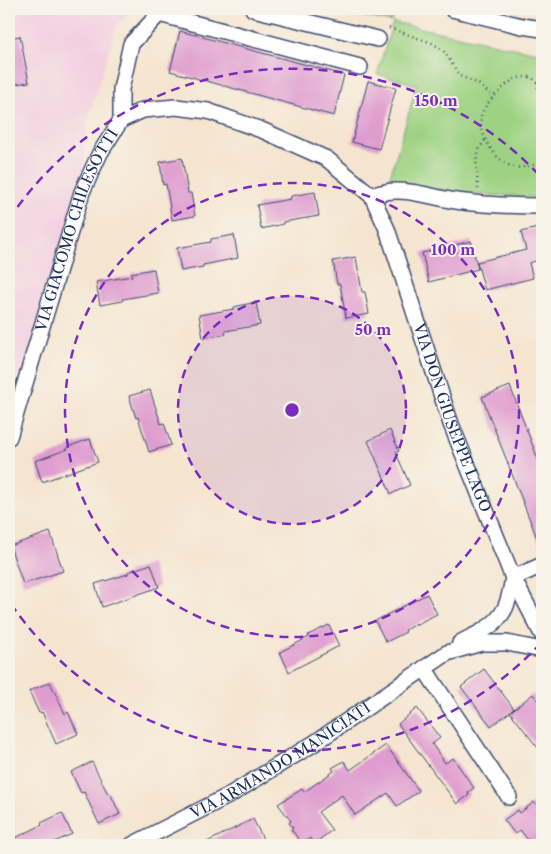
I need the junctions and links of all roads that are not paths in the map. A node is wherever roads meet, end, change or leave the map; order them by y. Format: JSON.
{"nodes":[{"id":1,"x":253,"y":9,"type":"edge"},
{"id":2,"x":452,"y":9,"type":"edge"},
{"id":3,"x":166,"y":12,"type":"edge"},
{"id":4,"x":542,"y":29,"type":"edge"},
{"id":5,"x":378,"y":40,"type":"road end"},
{"id":6,"x":360,"y":67,"type":"dead end"},
{"id":7,"x":121,"y":120,"type":"junction"},
{"id":8,"x":372,"y":196,"type":"junction"},
{"id":9,"x":542,"y":206,"type":"edge"},
{"id":10,"x":9,"y":436,"type":"edge"},
{"id":11,"x":540,"y":566,"type":"dead end"},
{"id":12,"x":514,"y":578,"type":"junction"},
{"id":13,"x":542,"y":634,"type":"edge"},
{"id":14,"x":542,"y":650,"type":"edge"},
{"id":15,"x":447,"y":653,"type":"junction"},
{"id":16,"x":424,"y":668,"type":"junction"},
{"id":17,"x":509,"y":798,"type":"dead end"},
{"id":18,"x":132,"y":845,"type":"edge"}],
"edges":[{"from":1,"to":5,"type":"street"},
{"from":2,"to":4,"type":"street"},
{"from":3,"to":6,"type":"street"},
{"from":3,"to":7,"type":"street"},
{"from":7,"to":8,"type":"street","name":"VIA GIACOMO CHILESOTTI"},
{"from":7,"to":10,"type":"street","name":"VIA GIACOMO CHILESOTTI"},
{"from":8,"to":9,"type":"street"},
{"from":8,"to":12,"type":"street","name":"VIA DON GIUSEPPE LAGO"},
{"from":11,"to":12,"type":"street"},
{"from":12,"to":13,"type":"street","name":"VIA DON GIUSEPPE LAGO"},
{"from":12,"to":15,"type":"street","name":"VIA ARMANDO MANICIATI"},
{"from":14,"to":15,"type":"street","name":"VIA ARMANDO MANICIATI"},
{"from":15,"to":16,"type":"street","name":"VIA ARMANDO MANICIATI"},
{"from":16,"to":17,"type":"street"},
{"from":16,"to":18,"type":"street","name":"VIA ARMANDO MANICIATI"}]}
